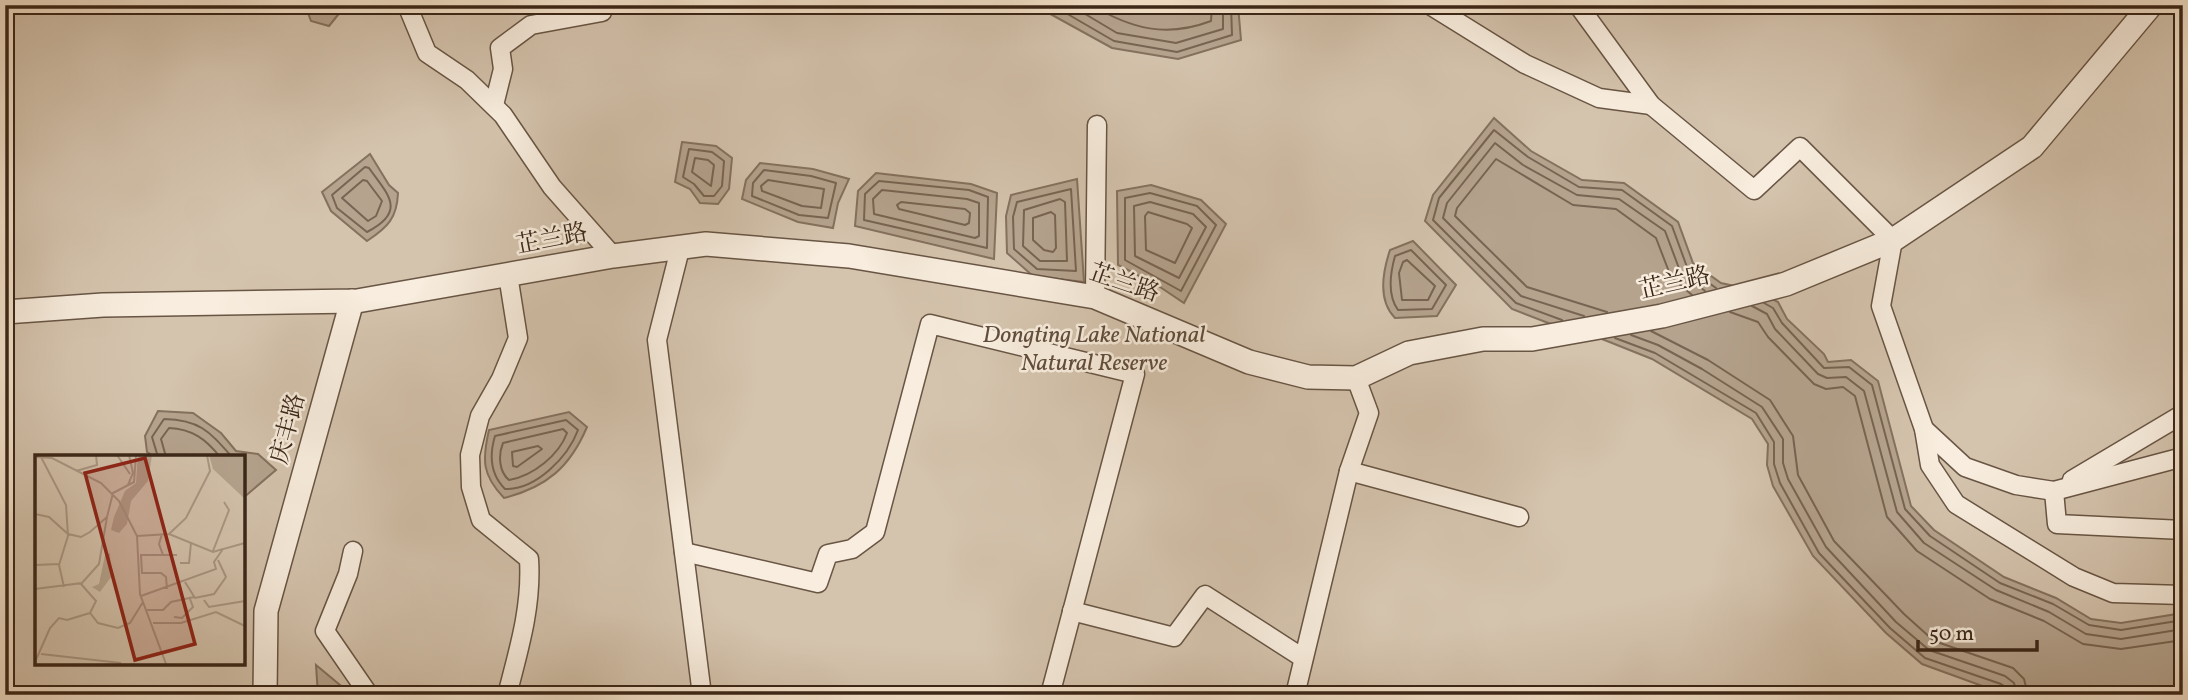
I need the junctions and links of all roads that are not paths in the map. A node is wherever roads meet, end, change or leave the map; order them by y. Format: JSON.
{"nodes":[{"id":1,"x":407,"y":5,"type":"edge"},
{"id":2,"x":1430,"y":5,"type":"edge"},
{"id":3,"x":1578,"y":5,"type":"edge"},
{"id":4,"x":2151,"y":5,"type":"edge"},
{"id":5,"x":602,"y":12,"type":"dead end"},
{"id":6,"x":1651,"y":105,"type":"junction"},
{"id":7,"x":494,"y":106,"type":"junction"},
{"id":8,"x":1097,"y":125,"type":"dead end"},
{"id":9,"x":1893,"y":240,"type":"junction"},
{"id":10,"x":680,"y":248,"type":"junction"},
{"id":11,"x":613,"y":256,"type":"junction"},
{"id":12,"x":508,"y":275,"type":"junction"},
{"id":13,"x":1095,"y":297,"type":"junction"},
{"id":14,"x":352,"y":302,"type":"junction"},
{"id":15,"x":5,"y":312,"type":"edge"},
{"id":16,"x":1356,"y":378,"type":"junction"},
{"id":17,"x":2183,"y":414,"type":"edge"},
{"id":18,"x":1924,"y":429,"type":"junction"},
{"id":19,"x":2183,"y":457,"type":"edge"},
{"id":20,"x":1349,"y":471,"type":"junction"},
{"id":21,"x":2053,"y":491,"type":"junction"},
{"id":22,"x":1519,"y":517,"type":"dead end"},
{"id":23,"x":2183,"y":530,"type":"edge"},
{"id":24,"x":353,"y":551,"type":"dead end"},
{"id":25,"x":684,"y":552,"type":"junction"},
{"id":26,"x":2183,"y":595,"type":"edge"},
{"id":27,"x":1072,"y":611,"type":"junction"},
{"id":28,"x":1304,"y":658,"type":"junction"},
{"id":29,"x":265,"y":695,"type":"edge"},
{"id":30,"x":369,"y":695,"type":"edge"},
{"id":31,"x":507,"y":695,"type":"edge"},
{"id":32,"x":702,"y":695,"type":"edge"},
{"id":33,"x":1050,"y":695,"type":"edge"},
{"id":34,"x":1295,"y":695,"type":"edge"}],
"edges":[{"from":1,"to":7,"type":"street"},
{"from":2,"to":6,"type":"street"},
{"from":3,"to":6,"type":"street"},
{"from":4,"to":9,"type":"street","name":"芷兰路"},
{"from":5,"to":7,"type":"street"},
{"from":6,"to":9,"type":"street"},
{"from":7,"to":11,"type":"street"},
{"from":8,"to":13,"type":"street"},
{"from":9,"to":16,"type":"street","name":"芷兰路"},
{"from":9,"to":18,"type":"street"},
{"from":10,"to":11,"type":"street","name":"芷兰路"},
{"from":10,"to":13,"type":"street","name":"芷兰路"},
{"from":10,"to":25,"type":"street"},
{"from":11,"to":12,"type":"street","name":"芷兰路"},
{"from":12,"to":14,"type":"street","name":"芷兰路"},
{"from":12,"to":31,"type":"street"},
{"from":13,"to":16,"type":"street","name":"芷兰路"},
{"from":14,"to":15,"type":"street","name":"芷兰路"},
{"from":14,"to":29,"type":"street","name":"庆丰路"},
{"from":16,"to":20,"type":"street"},
{"from":17,"to":21,"type":"street"},
{"from":18,"to":21,"type":"street"},
{"from":18,"to":26,"type":"street"},
{"from":19,"to":21,"type":"street"},
{"from":20,"to":22,"type":"street"},
{"from":20,"to":28,"type":"street"},
{"from":21,"to":23,"type":"street"},
{"from":24,"to":30,"type":"street"},
{"from":25,"to":27,"type":"street"},
{"from":25,"to":32,"type":"street"},
{"from":27,"to":28,"type":"street"},
{"from":27,"to":33,"type":"street"},
{"from":28,"to":34,"type":"street"}]}
